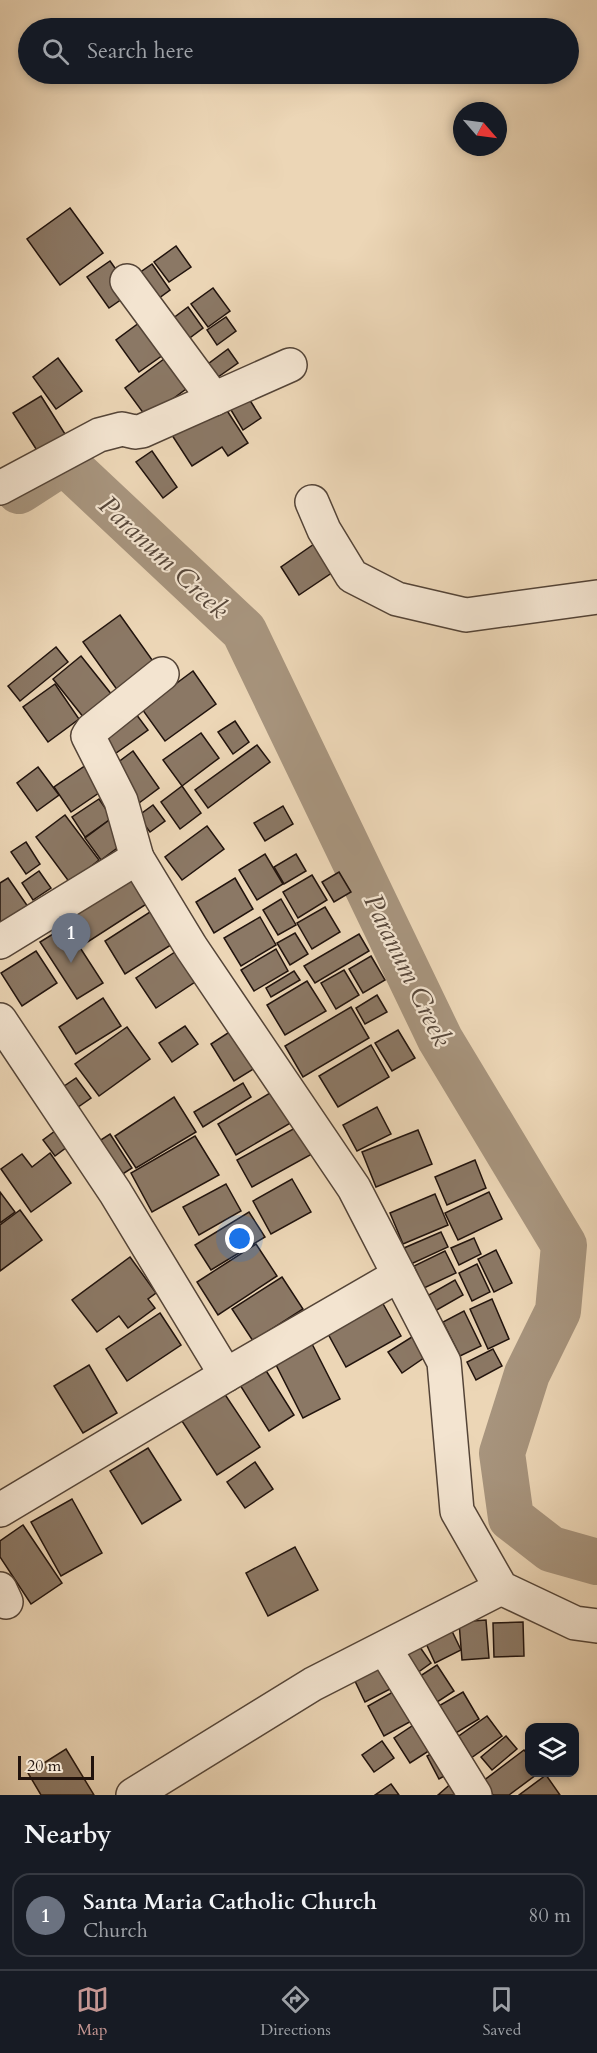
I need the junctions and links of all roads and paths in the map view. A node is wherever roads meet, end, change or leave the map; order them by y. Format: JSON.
{"nodes":[{"id":1,"x":127,"y":280,"type":"dead end"},
{"id":2,"x":290,"y":365,"type":"dead end"},
{"id":3,"x":214,"y":399,"type":"junction"},
{"id":4,"x":0,"y":488,"type":"edge"},
{"id":5,"x":312,"y":502,"type":"dead end"},
{"id":6,"x":597,"y":597,"type":"edge"},
{"id":7,"x":162,"y":674,"type":"dead end"},
{"id":8,"x":137,"y":858,"type":"junction"},
{"id":9,"x":0,"y":942,"type":"edge"},
{"id":10,"x":0,"y":1020,"type":"edge"},
{"id":11,"x":399,"y":1275,"type":"junction"},
{"id":12,"x":226,"y":1375,"type":"junction"},
{"id":13,"x":0,"y":1509,"type":"edge"},
{"id":14,"x":501,"y":1588,"type":"junction"},
{"id":15,"x":597,"y":1626,"type":"edge"},
{"id":16,"x":385,"y":1648,"type":"junction"},
{"id":17,"x":133,"y":1795,"type":"edge"},
{"id":18,"x":475,"y":1795,"type":"edge"}],
"edges":[{"from":1,"to":3,"type":"street"},
{"from":2,"to":3,"type":"street"},
{"from":3,"to":4,"type":"street"},
{"from":5,"to":6,"type":"street"},
{"from":7,"to":8,"type":"street"},
{"from":8,"to":9,"type":"street"},
{"from":8,"to":11,"type":"street"},
{"from":10,"to":12,"type":"street"},
{"from":11,"to":12,"type":"street"},
{"from":11,"to":14,"type":"street"},
{"from":12,"to":13,"type":"street"},
{"from":14,"to":15,"type":"street"},
{"from":14,"to":16,"type":"street"},
{"from":16,"to":17,"type":"street"},
{"from":16,"to":18,"type":"street"}]}
